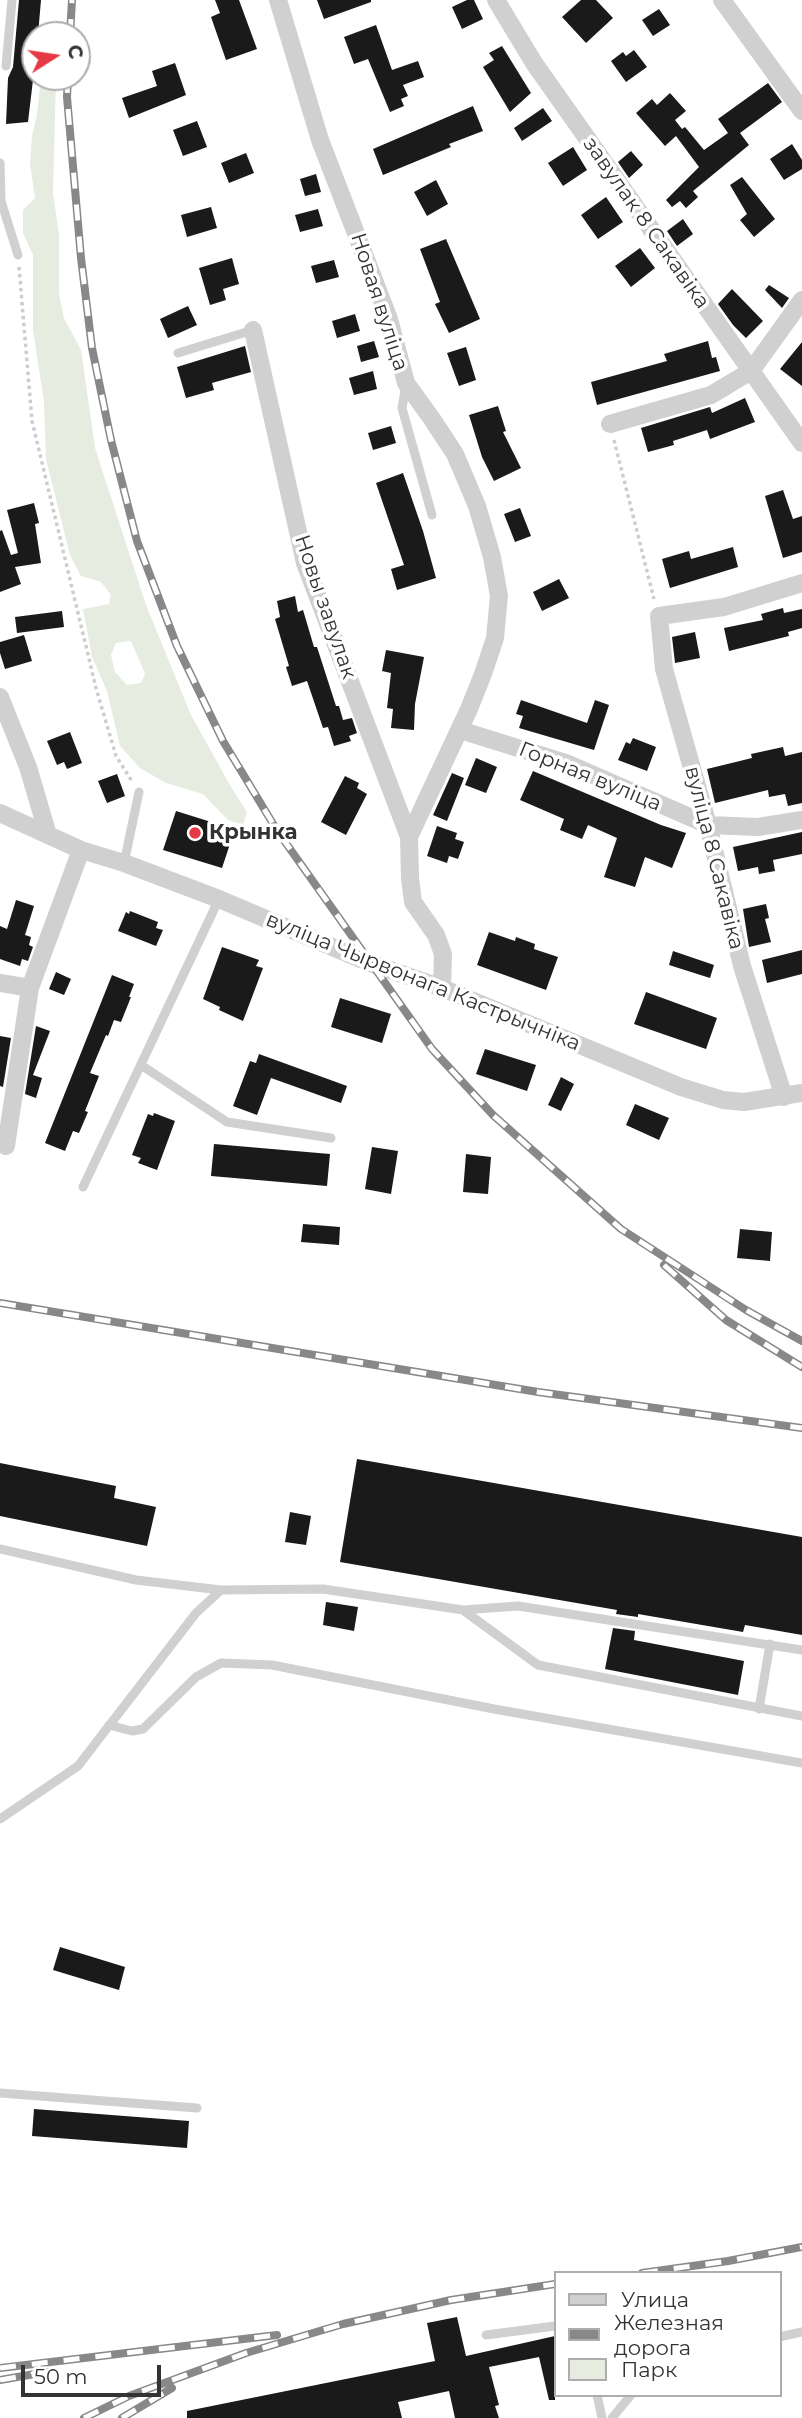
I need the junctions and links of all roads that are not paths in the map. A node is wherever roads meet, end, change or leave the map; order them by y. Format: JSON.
{"nodes":[{"id":1,"x":12,"y":0,"type":"edge"},
{"id":2,"x":278,"y":0,"type":"edge"},
{"id":3,"x":496,"y":0,"type":"edge"},
{"id":4,"x":722,"y":0,"type":"edge"},
{"id":5,"x":6,"y":65,"type":"dead end"},
{"id":6,"x":802,"y":111,"type":"edge"},
{"id":7,"x":0,"y":163,"type":"edge"},
{"id":8,"x":18,"y":255,"type":"road end"},
{"id":9,"x":802,"y":300,"type":"edge"},
{"id":10,"x":253,"y":330,"type":"joint"},
{"id":11,"x":178,"y":353,"type":"dead end"},
{"id":12,"x":751,"y":371,"type":"junction"},
{"id":13,"x":406,"y":383,"type":"junction"},
{"id":14,"x":610,"y":425,"type":"road end"},
{"id":15,"x":802,"y":443,"type":"edge"},
{"id":16,"x":432,"y":515,"type":"dead end"},
{"id":17,"x":802,"y":583,"type":"edge"},
{"id":18,"x":0,"y":697,"type":"edge"},
{"id":19,"x":460,"y":730,"type":"junction"},
{"id":20,"x":139,"y":792,"type":"road end"},
{"id":21,"x":0,"y":813,"type":"edge"},
{"id":22,"x":802,"y":820,"type":"edge"},
{"id":23,"x":708,"y":825,"type":"junction"},
{"id":24,"x":48,"y":835,"type":"junction"},
{"id":25,"x":409,"y":837,"type":"junction"},
{"id":26,"x":82,"y":850,"type":"junction"},
{"id":27,"x":124,"y":863,"type":"junction"},
{"id":28,"x":219,"y":900,"type":"junction"},
{"id":29,"x":0,"y":983,"type":"edge"},
{"id":30,"x":30,"y":988,"type":"junction"},
{"id":31,"x":442,"y":988,"type":"junction"},
{"id":32,"x":141,"y":1065,"type":"junction"},
{"id":33,"x":802,"y":1093,"type":"edge"},
{"id":34,"x":784,"y":1097,"type":"junction"},
{"id":35,"x":331,"y":1138,"type":"dead end"},
{"id":36,"x":6,"y":1146,"type":"dead end"},
{"id":37,"x":83,"y":1187,"type":"dead end"},
{"id":38,"x":0,"y":1549,"type":"edge"},
{"id":39,"x":220,"y":1590,"type":"junction"},
{"id":40,"x":463,"y":1610,"type":"junction"},
{"id":41,"x":770,"y":1644,"type":"junction"},
{"id":42,"x":802,"y":1650,"type":"edge"},
{"id":43,"x":759,"y":1709,"type":"junction"},
{"id":44,"x":802,"y":1716,"type":"edge"},
{"id":45,"x":109,"y":1725,"type":"junction"},
{"id":46,"x":802,"y":1763,"type":"edge"},
{"id":47,"x":0,"y":1819,"type":"edge"},
{"id":48,"x":0,"y":2093,"type":"edge"},
{"id":49,"x":197,"y":2108,"type":"dead end"},
{"id":50,"x":554,"y":2326,"type":"edge"},
{"id":51,"x":802,"y":2332,"type":"edge"},
{"id":52,"x":486,"y":2335,"type":"dead end"},
{"id":53,"x":781,"y":2337,"type":"edge"},
{"id":54,"x":597,"y":2397,"type":"edge"},
{"id":55,"x":629,"y":2397,"type":"edge"},
{"id":56,"x":602,"y":2418,"type":"edge"},
{"id":57,"x":612,"y":2418,"type":"edge"}],
"edges":[{"from":1,"to":5,"type":"lane"},
{"from":2,"to":13,"type":"street","name":"Новая вуліца"},
{"from":3,"to":12,"type":"street","name":"завулак 8 Сакавіка"},
{"from":4,"to":6,"type":"street"},
{"from":7,"to":8,"type":"lane"},
{"from":9,"to":12,"type":"street"},
{"from":10,"to":11,"type":"lane"},
{"from":10,"to":25,"type":"street","name":"Новы завулак"},
{"from":12,"to":14,"type":"street"},
{"from":12,"to":15,"type":"street","name":"завулак 8 Сакавіка"},
{"from":13,"to":16,"type":"lane"},
{"from":13,"to":19,"type":"street","name":"Новая вуліца"},
{"from":17,"to":23,"type":"street","name":"вуліца 8 Сакавіка"},
{"from":18,"to":24,"type":"street"},
{"from":19,"to":23,"type":"street","name":"Горная вуліца"},
{"from":19,"to":25,"type":"street","name":"Новая вуліца"},
{"from":20,"to":27,"type":"lane"},
{"from":21,"to":24,"type":"street","name":"вуліца Чырвонага Кастрычніка"},
{"from":22,"to":23,"type":"street","name":"Горная вуліца"},
{"from":23,"to":34,"type":"street","name":"вуліца 8 Сакавіка"},
{"from":24,"to":26,"type":"street","name":"вуліца Чырвонага Кастрычніка"},
{"from":25,"to":31,"type":"street","name":"Новая вуліца"},
{"from":26,"to":27,"type":"street","name":"вуліца Чырвонага Кастрычніка"},
{"from":26,"to":30,"type":"street"},
{"from":27,"to":28,"type":"street","name":"вуліца Чырвонага Кастрычніка"},
{"from":28,"to":31,"type":"street","name":"вуліца Чырвонага Кастрычніка"},
{"from":28,"to":32,"type":"lane"},
{"from":29,"to":30,"type":"street"},
{"from":30,"to":36,"type":"street"},
{"from":31,"to":34,"type":"street","name":"вуліца Чырвонага Кастрычніка"},
{"from":32,"to":35,"type":"lane"},
{"from":32,"to":37,"type":"lane"},
{"from":33,"to":34,"type":"street","name":"вуліца Чырвонага Кастрычніка"},
{"from":38,"to":39,"type":"lane"},
{"from":39,"to":40,"type":"lane"},
{"from":39,"to":45,"type":"lane"},
{"from":40,"to":41,"type":"lane"},
{"from":40,"to":43,"type":"lane"},
{"from":41,"to":42,"type":"lane"},
{"from":41,"to":43,"type":"lane"},
{"from":43,"to":44,"type":"lane"},
{"from":45,"to":46,"type":"lane"},
{"from":45,"to":47,"type":"lane"},
{"from":48,"to":49,"type":"lane"},
{"from":50,"to":52,"type":"lane"},
{"from":51,"to":53,"type":"lane"},
{"from":54,"to":56,"type":"lane"},
{"from":55,"to":57,"type":"lane"}]}
